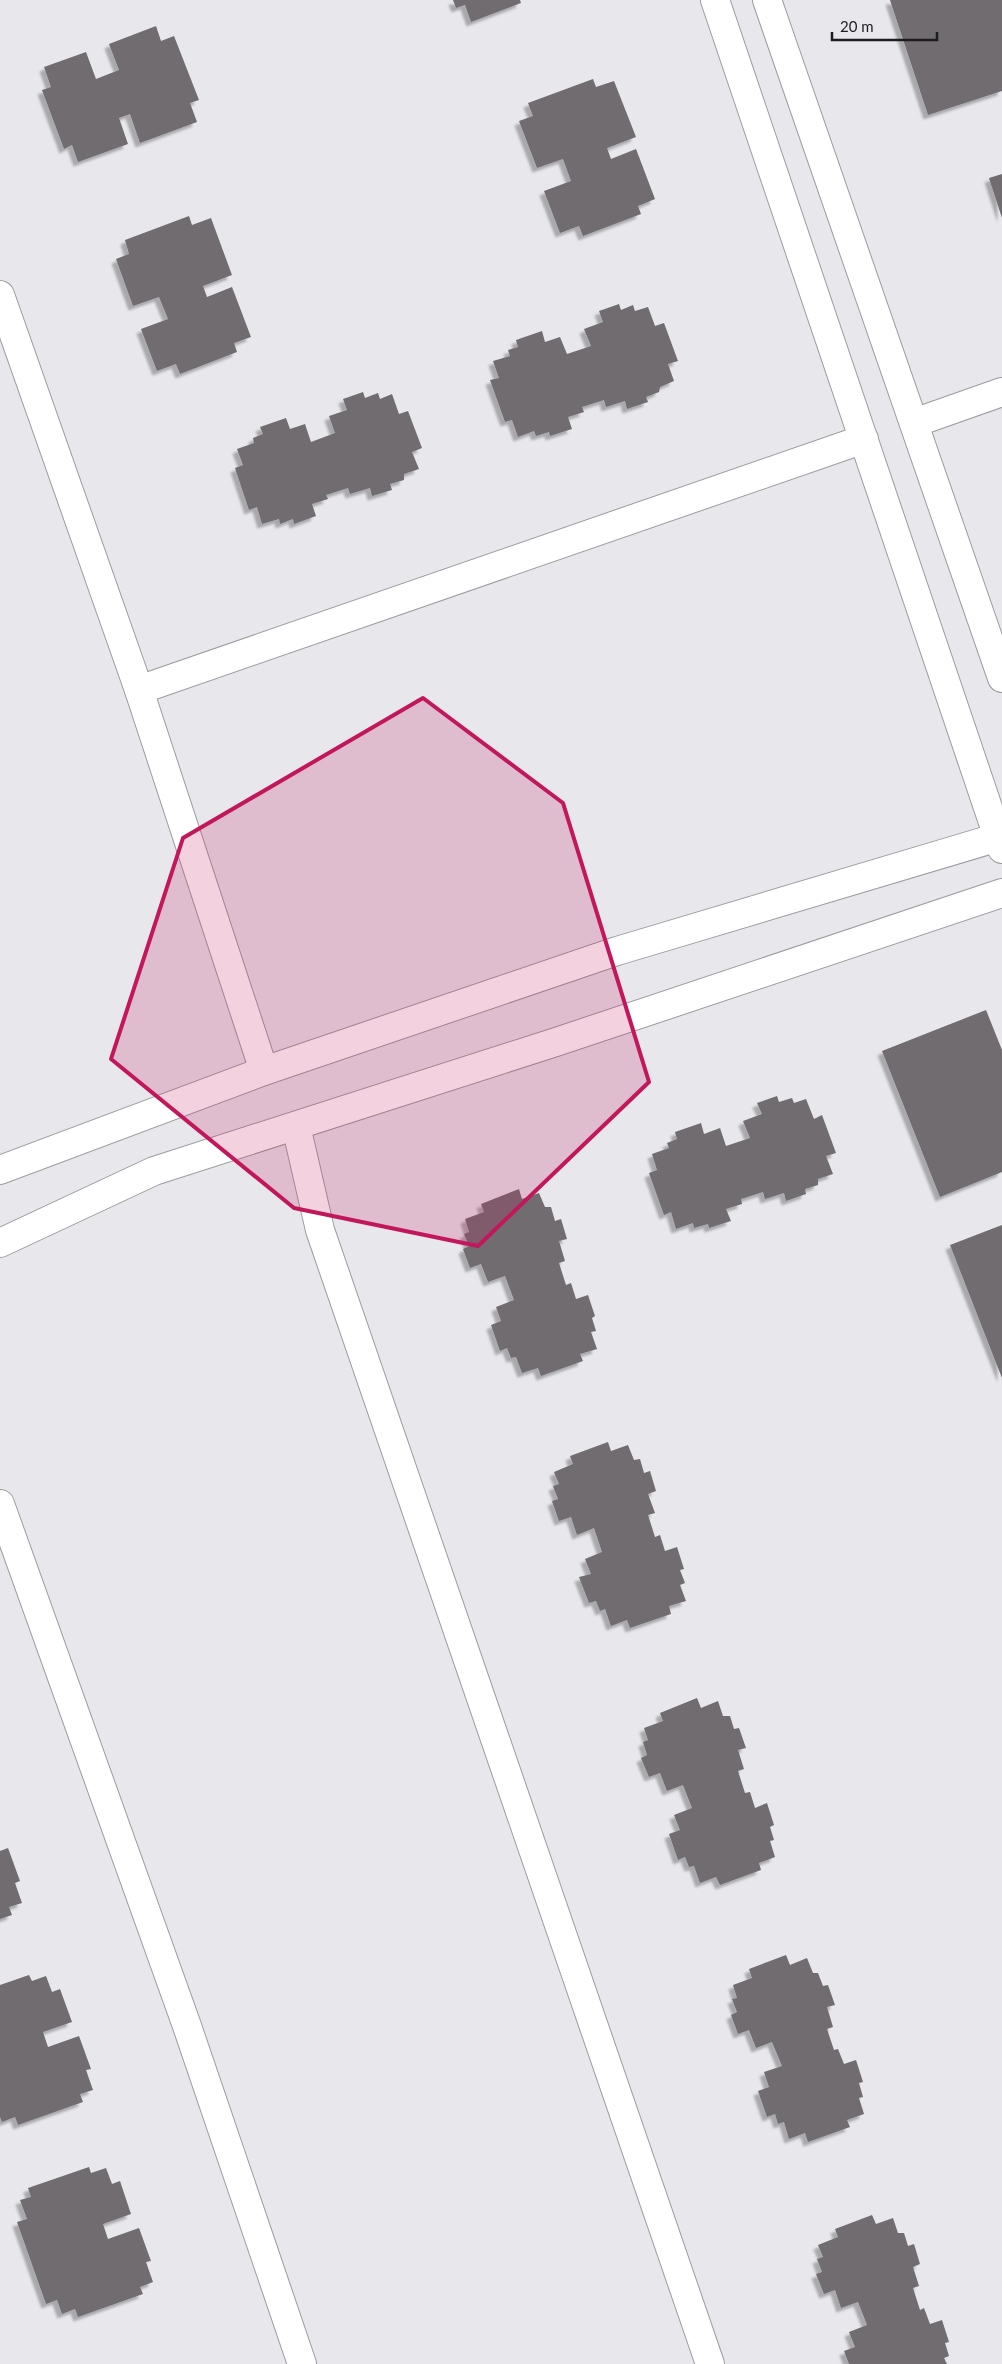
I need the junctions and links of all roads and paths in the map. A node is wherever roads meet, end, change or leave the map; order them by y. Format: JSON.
{"nodes":[{"id":1,"x":715,"y":0,"type":"edge"},
{"id":2,"x":767,"y":0,"type":"edge"},
{"id":3,"x":0,"y":295,"type":"edge"},
{"id":4,"x":1002,"y":392,"type":"edge"},
{"id":5,"x":914,"y":423,"type":"junction"},
{"id":6,"x":864,"y":439,"type":"junction"},
{"id":7,"x":1002,"y":678,"type":"edge"},
{"id":8,"x":139,"y":690,"type":"junction"},
{"id":9,"x":1001,"y":840,"type":"edge"},
{"id":10,"x":1002,"y":893,"type":"edge"},
{"id":11,"x":264,"y":1071,"type":"junction"},
{"id":12,"x":296,"y":1126,"type":"junction"},
{"id":13,"x":0,"y":1170,"type":"edge"},
{"id":14,"x":0,"y":1243,"type":"edge"},
{"id":15,"x":0,"y":1504,"type":"edge"},
{"id":16,"x":302,"y":2364,"type":"edge"},
{"id":17,"x":710,"y":2364,"type":"edge"}],
"edges":[{"from":1,"to":6,"type":"street"},
{"from":2,"to":5,"type":"street"},
{"from":3,"to":8,"type":"street"},
{"from":4,"to":5,"type":"street"},
{"from":5,"to":7,"type":"street"},
{"from":6,"to":8,"type":"street"},
{"from":6,"to":9,"type":"street"},
{"from":8,"to":11,"type":"street"},
{"from":9,"to":11,"type":"street"},
{"from":10,"to":12,"type":"street"},
{"from":11,"to":13,"type":"street"},
{"from":12,"to":14,"type":"street"},
{"from":12,"to":17,"type":"street"},
{"from":15,"to":16,"type":"street"}]}
